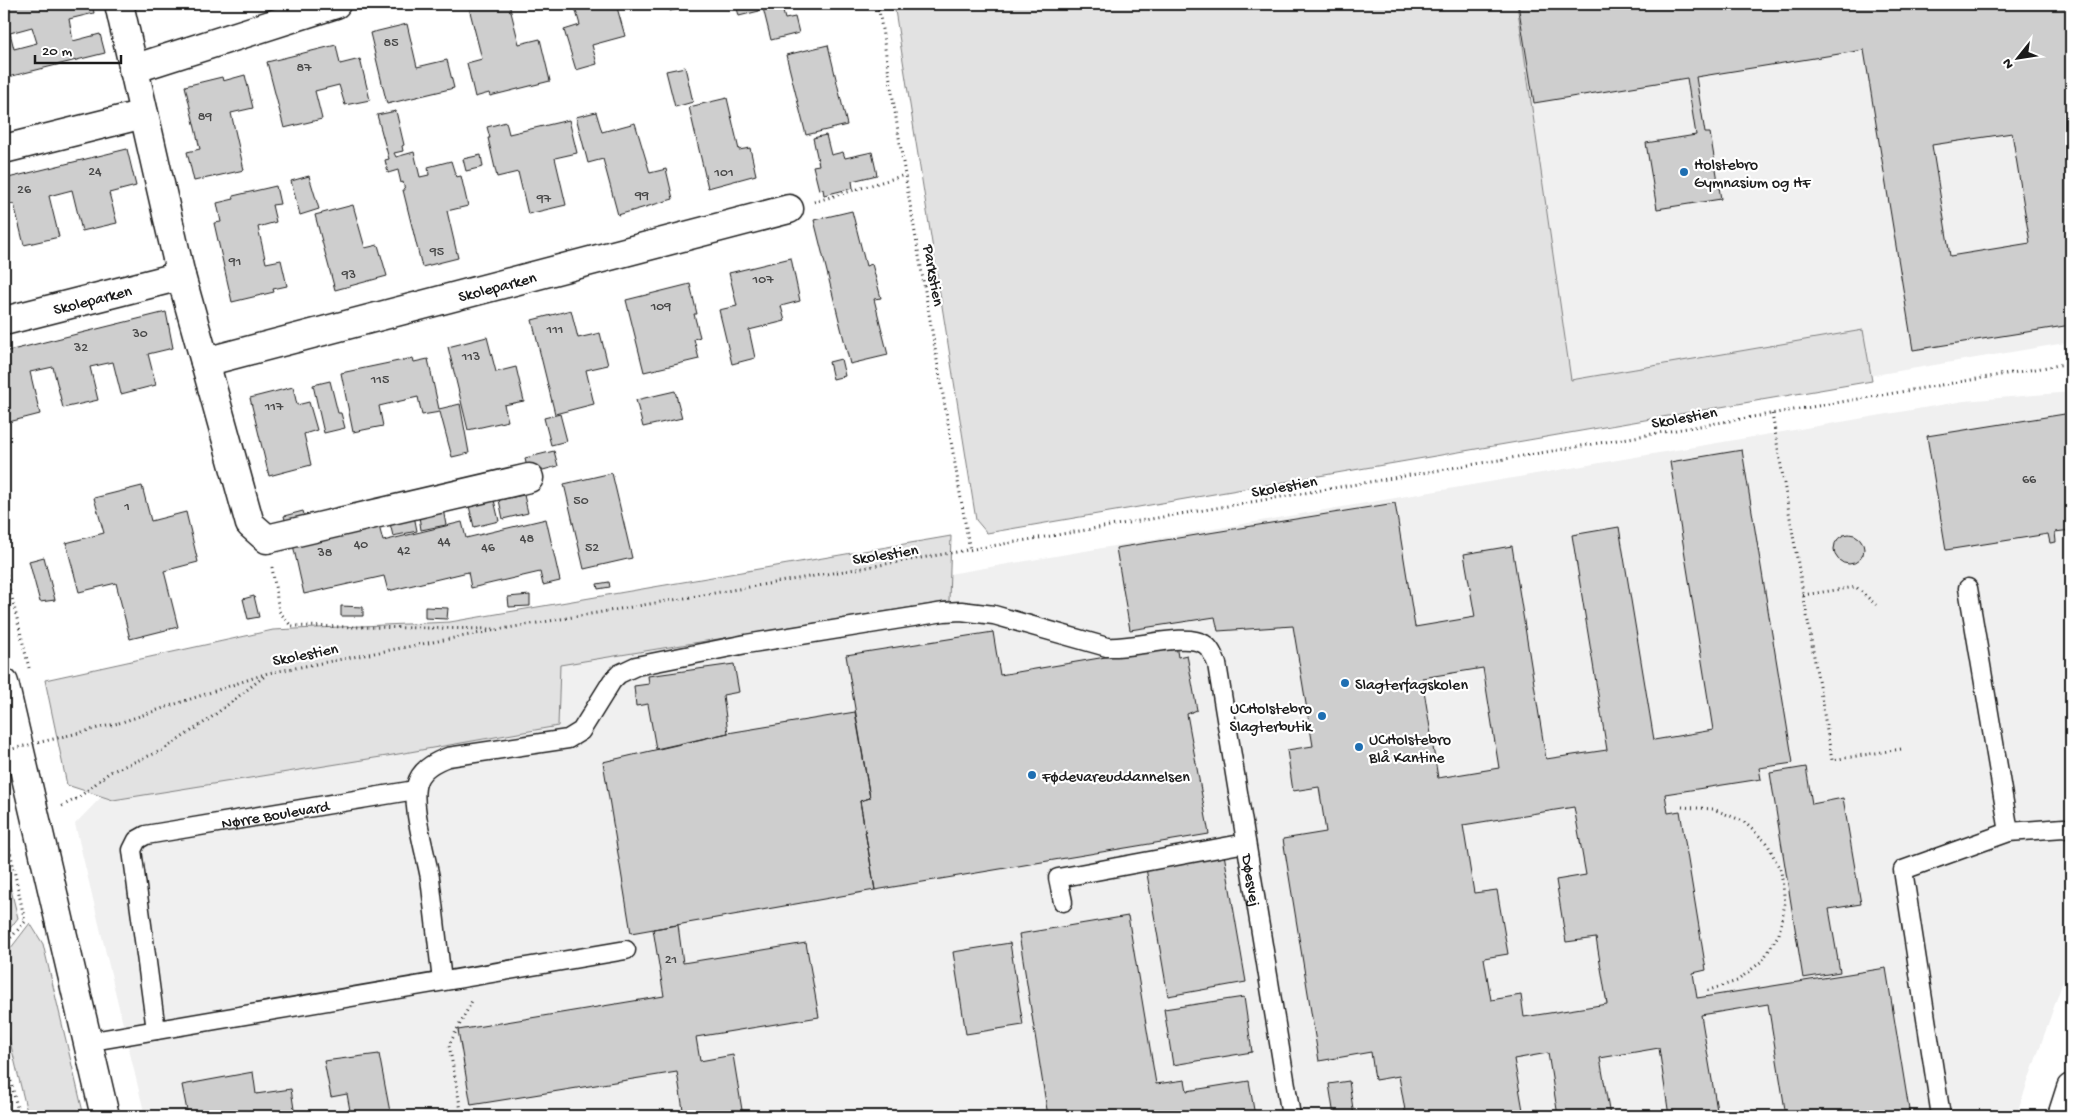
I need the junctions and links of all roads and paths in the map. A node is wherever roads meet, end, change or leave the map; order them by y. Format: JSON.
{"nodes":[{"id":1,"x":119,"y":4,"type":"edge"},
{"id":2,"x":336,"y":4,"type":"edge"},
{"id":3,"x":878,"y":4,"type":"edge"},
{"id":4,"x":133,"y":69,"type":"junction"},
{"id":5,"x":144,"y":114,"type":"junction"},
{"id":6,"x":4,"y":149,"type":"edge"},
{"id":7,"x":905,"y":174,"type":"junction"},
{"id":8,"x":789,"y":209,"type":"joint"},
{"id":9,"x":181,"y":276,"type":"junction"},
{"id":10,"x":4,"y":321,"type":"edge"},
{"id":11,"x":205,"y":362,"type":"junction"},
{"id":12,"x":2071,"y":363,"type":"edge"},
{"id":13,"x":1772,"y":414,"type":"junction"},
{"id":14,"x":529,"y":478,"type":"dead end"},
{"id":15,"x":267,"y":539,"type":"junction"},
{"id":16,"x":970,"y":551,"type":"junction"},
{"id":17,"x":1968,"y":588,"type":"dead end"},
{"id":18,"x":1804,"y":595,"type":"junction"},
{"id":19,"x":1876,"y":605,"type":"dead end"},
{"id":20,"x":502,"y":630,"type":"junction"},
{"id":21,"x":268,"y":673,"type":"junction"},
{"id":22,"x":4,"y":683,"type":"edge"},
{"id":23,"x":1901,"y":748,"type":"dead end"},
{"id":24,"x":4,"y":751,"type":"edge"},
{"id":25,"x":415,"y":790,"type":"junction"},
{"id":26,"x":62,"y":806,"type":"dead end"},
{"id":27,"x":1682,"y":807,"type":"dead end"},
{"id":28,"x":2071,"y":830,"type":"edge"},
{"id":29,"x":6,"y":832,"type":"dead end"},
{"id":30,"x":2010,"y":832,"type":"junction"},
{"id":31,"x":1246,"y":843,"type":"junction"},
{"id":32,"x":1063,"y":902,"type":"dead end"},
{"id":33,"x":4,"y":945,"type":"edge"},
{"id":34,"x":626,"y":950,"type":"dead end"},
{"id":35,"x":486,"y":974,"type":"junction"},
{"id":36,"x":442,"y":982,"type":"junction"},
{"id":37,"x":1706,"y":991,"type":"dead end"},
{"id":38,"x":156,"y":1030,"type":"junction"},
{"id":39,"x":87,"y":1042,"type":"junction"},
{"id":40,"x":4,"y":1052,"type":"edge"},
{"id":41,"x":2071,"y":1088,"type":"edge"},
{"id":42,"x":19,"y":1116,"type":"edge"},
{"id":43,"x":105,"y":1116,"type":"edge"},
{"id":44,"x":462,"y":1116,"type":"edge"},
{"id":45,"x":1291,"y":1116,"type":"edge"},
{"id":46,"x":1941,"y":1116,"type":"edge"},
{"id":47,"x":2062,"y":1116,"type":"edge"}],
"edges":[{"from":1,"to":4,"type":"street"},
{"from":2,"to":4,"type":"street"},
{"from":3,"to":7,"type":"path","name":"Parkstien"},
{"from":4,"to":5,"type":"street"},
{"from":5,"to":6,"type":"street"},
{"from":5,"to":9,"type":"street"},
{"from":7,"to":8,"type":"path"},
{"from":7,"to":16,"type":"path","name":"Parkstien"},
{"from":8,"to":11,"type":"street","name":"Skoleparken"},
{"from":9,"to":10,"type":"street","name":"Skoleparken"},
{"from":9,"to":11,"type":"street"},
{"from":11,"to":15,"type":"street"},
{"from":12,"to":13,"type":"path","name":"Skolestien"},
{"from":13,"to":16,"type":"path","name":"Skolestien"},
{"from":13,"to":18,"type":"path"},
{"from":14,"to":15,"type":"street"},
{"from":15,"to":20,"type":"path","name":"Skolestien"},
{"from":16,"to":20,"type":"path","name":"Skolestien"},
{"from":17,"to":30,"type":"lane"},
{"from":18,"to":19,"type":"path"},
{"from":18,"to":23,"type":"path"},
{"from":20,"to":21,"type":"path","name":"Skolestien"},
{"from":21,"to":24,"type":"path","name":"Skolestien","bridge":true},
{"from":21,"to":26,"type":"path"},
{"from":22,"to":39,"type":"street"},
{"from":25,"to":31,"type":"lane","name":"Døesvej"},
{"from":25,"to":36,"type":"lane"},
{"from":25,"to":38,"type":"lane","name":"Nørre Boulevard"},
{"from":27,"to":37,"type":"path"},
{"from":28,"to":30,"type":"lane"},
{"from":29,"to":33,"type":"path"},
{"from":30,"to":46,"type":"lane"},
{"from":31,"to":32,"type":"lane"},
{"from":31,"to":45,"type":"lane","name":"Døesvej"},
{"from":34,"to":35,"type":"lane"},
{"from":35,"to":36,"type":"lane"},
{"from":35,"to":44,"type":"path"},
{"from":36,"to":38,"type":"lane"},
{"from":38,"to":39,"type":"lane"},
{"from":39,"to":43,"type":"street"},
{"from":40,"to":42,"type":"path"},
{"from":41,"to":47,"type":"street"}]}
